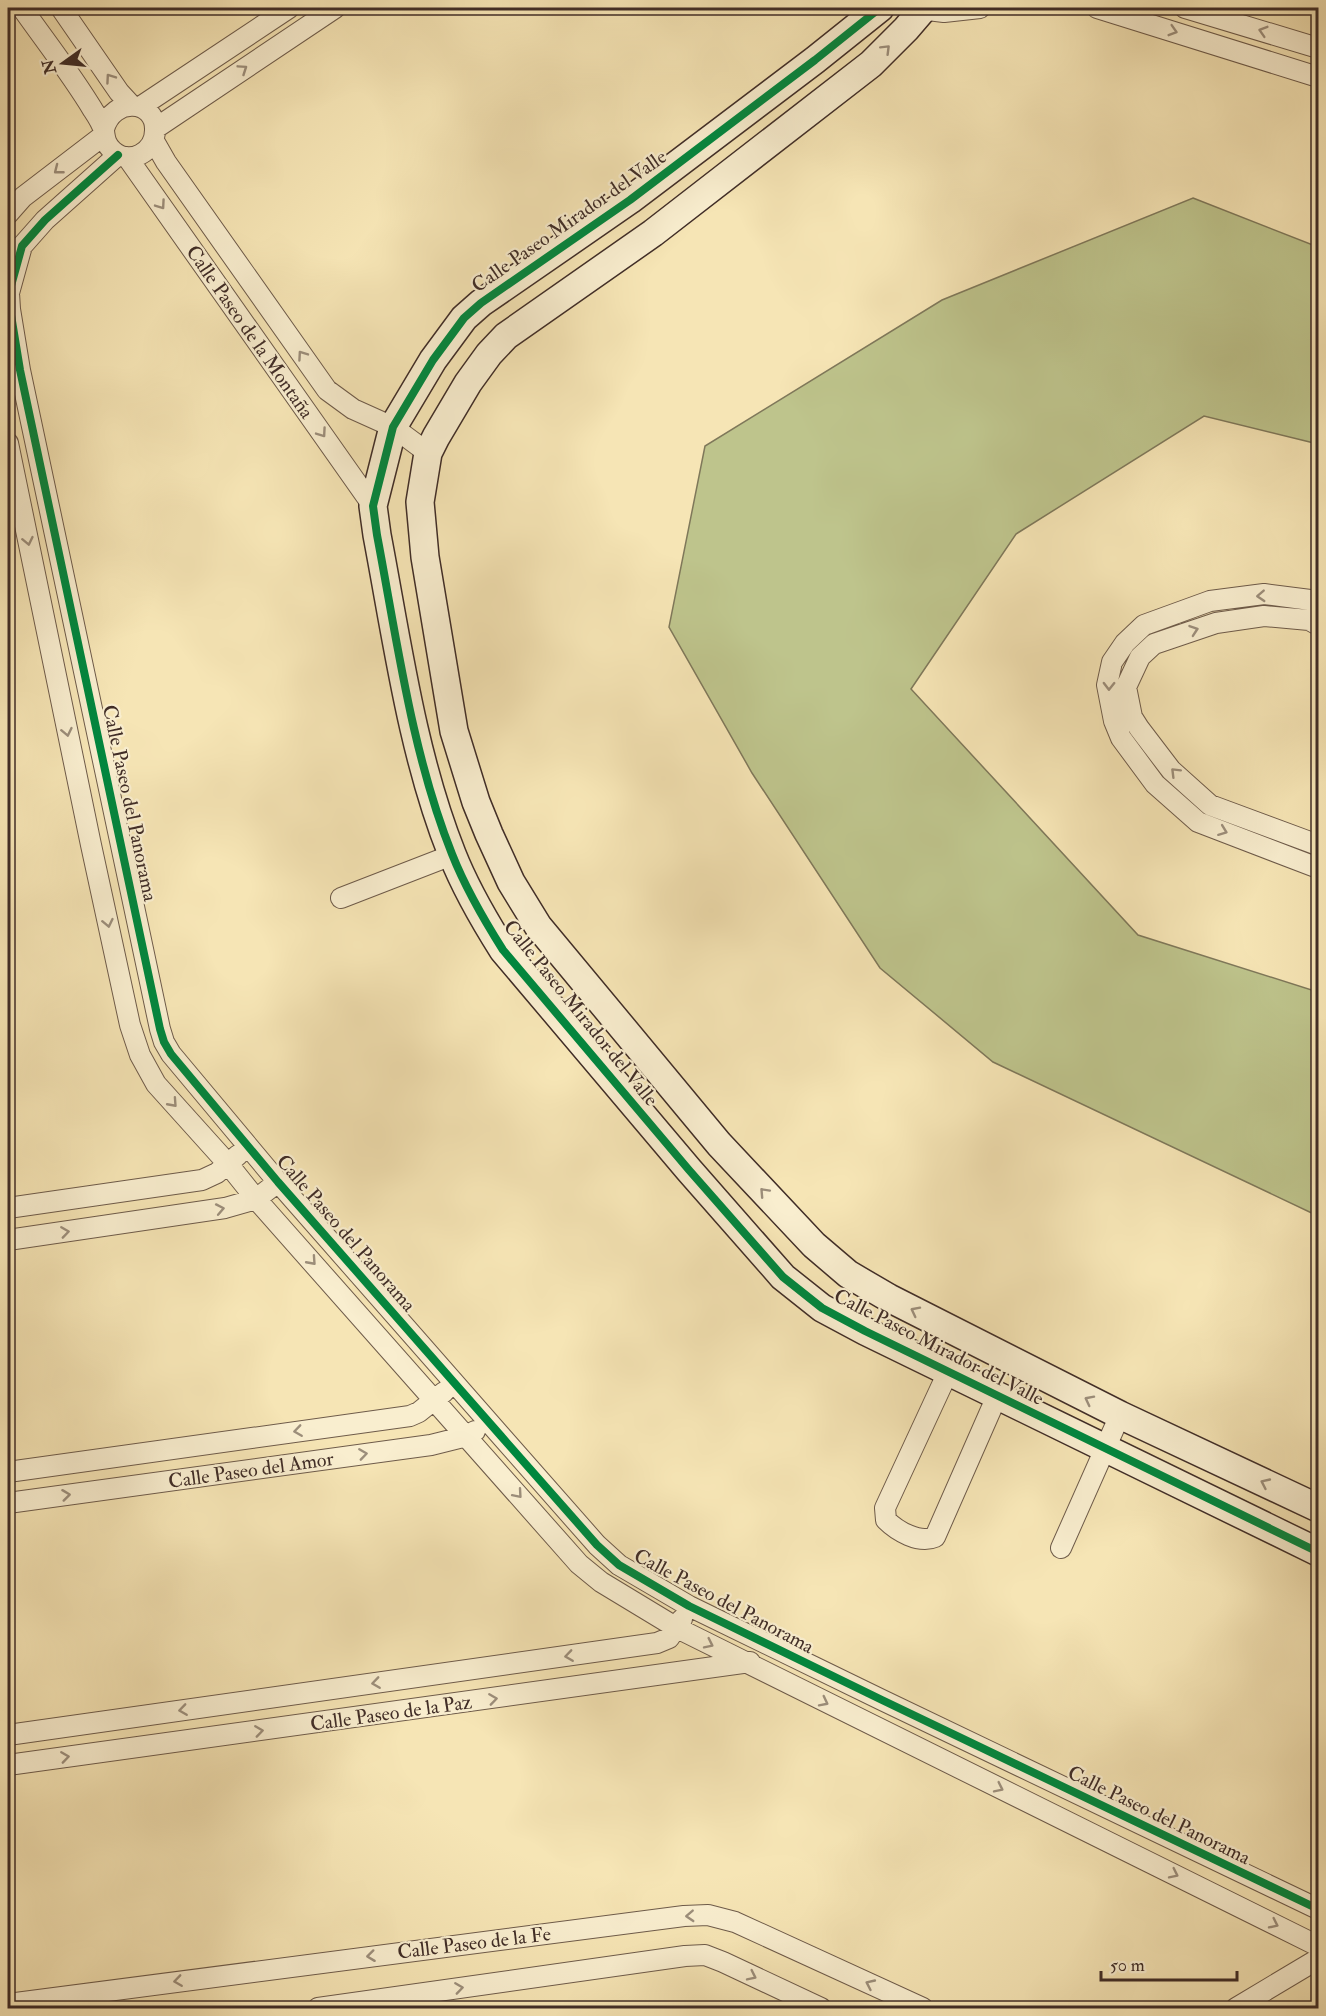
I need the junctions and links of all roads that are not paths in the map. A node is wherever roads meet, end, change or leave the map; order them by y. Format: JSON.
{"nodes":[{"id":1,"x":22,"y":8,"type":"edge"},
{"id":2,"x":61,"y":8,"type":"edge"},
{"id":3,"x":289,"y":8,"type":"edge"},
{"id":4,"x":335,"y":8,"type":"edge"},
{"id":5,"x":880,"y":8,"type":"edge"},
{"id":6,"x":918,"y":8,"type":"edge"},
{"id":7,"x":980,"y":8,"type":"edge"},
{"id":8,"x":1097,"y":8,"type":"edge"},
{"id":9,"x":1185,"y":8,"type":"edge"},
{"id":10,"x":1318,"y":48,"type":"edge"},
{"id":11,"x":1318,"y":77,"type":"edge"},
{"id":12,"x":135,"y":106,"type":"junction"},
{"id":13,"x":104,"y":132,"type":"junction"},
{"id":14,"x":155,"y":134,"type":"junction"},
{"id":15,"x":123,"y":156,"type":"junction"},
{"id":16,"x":23,"y":197,"type":"junction"},
{"id":17,"x":630,"y":200,"type":"junction"},
{"id":18,"x":8,"y":214,"type":"edge"},
{"id":19,"x":45,"y":220,"type":"junction"},
{"id":20,"x":652,"y":233,"type":"junction"},
{"id":21,"x":8,"y":293,"type":"edge"},
{"id":22,"x":393,"y":427,"type":"junction"},
{"id":23,"x":8,"y":443,"type":"edge"},
{"id":24,"x":428,"y":453,"type":"junction"},
{"id":25,"x":374,"y":506,"type":"junction"},
{"id":26,"x":1318,"y":601,"type":"edge"},
{"id":27,"x":1318,"y":624,"type":"edge"},
{"id":28,"x":1139,"y":728,"type":"junction"},
{"id":29,"x":1121,"y":738,"type":"junction"},
{"id":30,"x":1318,"y":845,"type":"edge"},
{"id":31,"x":452,"y":855,"type":"junction"},
{"id":32,"x":1318,"y":868,"type":"edge"},
{"id":33,"x":341,"y":898,"type":"dead end"},
{"id":34,"x":719,"y":1144,"type":"junction"},
{"id":35,"x":248,"y":1145,"type":"junction"},
{"id":36,"x":228,"y":1164,"type":"junction"},
{"id":37,"x":689,"y":1170,"type":"junction"},
{"id":38,"x":278,"y":1182,"type":"junction"},
{"id":39,"x":256,"y":1199,"type":"junction"},
{"id":40,"x":8,"y":1208,"type":"edge"},
{"id":41,"x":8,"y":1240,"type":"edge"},
{"id":42,"x":948,"y":1372,"type":"junction"},
{"id":43,"x":455,"y":1382,"type":"junction"},
{"id":44,"x":997,"y":1396,"type":"junction"},
{"id":45,"x":436,"y":1400,"type":"junction"},
{"id":46,"x":1120,"y":1416,"type":"junction"},
{"id":47,"x":488,"y":1421,"type":"junction"},
{"id":48,"x":467,"y":1436,"type":"junction"},
{"id":49,"x":1106,"y":1449,"type":"junction"},
{"id":50,"x":8,"y":1472,"type":"edge"},
{"id":51,"x":8,"y":1503,"type":"edge"},
{"id":52,"x":1318,"y":1508,"type":"edge"},
{"id":53,"x":1061,"y":1548,"type":"dead end"},
{"id":54,"x":1318,"y":1552,"type":"edge"},
{"id":55,"x":689,"y":1606,"type":"junction"},
{"id":56,"x":677,"y":1628,"type":"junction"},
{"id":57,"x":761,"y":1641,"type":"junction"},
{"id":58,"x":750,"y":1663,"type":"junction"},
{"id":59,"x":8,"y":1735,"type":"edge"},
{"id":60,"x":8,"y":1765,"type":"edge"},
{"id":61,"x":1318,"y":1909,"type":"edge"},
{"id":62,"x":1318,"y":1946,"type":"edge"},
{"id":63,"x":1318,"y":1959,"type":"edge"},
{"id":64,"x":8,"y":2004,"type":"edge"},
{"id":65,"x":318,"y":2008,"type":"edge"},
{"id":66,"x":820,"y":2008,"type":"edge"},
{"id":67,"x":923,"y":2008,"type":"edge"},
{"id":68,"x":1236,"y":2008,"type":"edge"}],
"edges":[{"from":1,"to":13,"type":"street"},
{"from":12,"to":2,"type":"street","one_way":true},
{"from":3,"to":12,"type":"street"},
{"from":14,"to":4,"type":"street","one_way":true},
{"from":5,"to":17,"type":"street","name":"Calle Paseo Mirador del Valle"},
{"from":6,"to":7,"type":"street"},
{"from":20,"to":6,"type":"street","name":"Calle Paseo Mirador del Valle","one_way":true},
{"from":8,"to":11,"type":"street","one_way":true},
{"from":10,"to":9,"type":"street","one_way":true},
{"from":12,"to":13,"type":"street"},
{"from":12,"to":14,"type":"street"},
{"from":13,"to":15,"type":"street"},
{"from":13,"to":16,"type":"street","one_way":true},
{"from":14,"to":15,"type":"street"},
{"from":22,"to":14,"type":"street","name":"Calle Paseo de la Montaña","one_way":true},
{"from":15,"to":19,"type":"street","name":"Calle Paseo del Panorama"},
{"from":15,"to":25,"type":"street","name":"Calle Paseo de la Montaña","one_way":true},
{"from":16,"to":18,"type":"street"},
{"from":16,"to":19,"type":"street"},
{"from":17,"to":20,"type":"street"},
{"from":17,"to":22,"type":"street","name":"Calle Paseo Mirador del Valle"},
{"from":19,"to":21,"type":"street","name":"Calle Paseo del Panorama"},
{"from":20,"to":24,"type":"street","name":"Calle Paseo Mirador del Valle"},
{"from":21,"to":35,"type":"street","name":"Calle Paseo del Panorama"},
{"from":22,"to":24,"type":"street","name":"Calle Paseo de la Montaña"},
{"from":22,"to":25,"type":"street","name":"Calle Paseo Mirador del Valle"},
{"from":23,"to":36,"type":"street","one_way":true},
{"from":24,"to":34,"type":"street","name":"Calle Paseo Mirador del Valle"},
{"from":25,"to":31,"type":"street","name":"Calle Paseo Mirador del Valle"},
{"from":26,"to":29,"type":"street","one_way":true},
{"from":28,"to":27,"type":"street","one_way":true},
{"from":28,"to":29,"type":"street"},
{"from":30,"to":28,"type":"street","one_way":true},
{"from":29,"to":32,"type":"street","one_way":true},
{"from":31,"to":33,"type":"street"},
{"from":31,"to":37,"type":"street","name":"Calle Paseo Mirador del Valle"},
{"from":34,"to":37,"type":"street"},
{"from":46,"to":34,"type":"street","name":"Calle Paseo Mirador del Valle","one_way":true},
{"from":35,"to":36,"type":"street"},
{"from":35,"to":38,"type":"street","name":"Calle Paseo del Panorama"},
{"from":36,"to":39,"type":"street"},
{"from":36,"to":40,"type":"street"},
{"from":37,"to":42,"type":"street","name":"Calle Paseo Mirador del Valle"},
{"from":38,"to":39,"type":"street"},
{"from":38,"to":43,"type":"street","name":"Calle Paseo del Panorama"},
{"from":41,"to":39,"type":"street","one_way":true},
{"from":39,"to":45,"type":"street","one_way":true},
{"from":42,"to":44,"type":"street","name":"Calle Paseo Mirador del Valle"},
{"from":42,"to":44,"type":"street"},
{"from":43,"to":45,"type":"street","name":"Calle Paseo del Amor"},
{"from":43,"to":47,"type":"street","name":"Calle Paseo del Panorama"},
{"from":44,"to":49,"type":"street","name":"Calle Paseo Mirador del Valle"},
{"from":45,"to":48,"type":"street"},
{"from":45,"to":50,"type":"street","name":"Calle Paseo del Amor","one_way":true},
{"from":46,"to":49,"type":"street"},
{"from":52,"to":46,"type":"street","name":"Calle Paseo Mirador del Valle","one_way":true},
{"from":47,"to":48,"type":"street","name":"Calle Paseo del Amor"},
{"from":47,"to":55,"type":"street","name":"Calle Paseo del Panorama"},
{"from":51,"to":48,"type":"street","name":"Calle Paseo del Amor","one_way":true},
{"from":48,"to":56,"type":"street","one_way":true},
{"from":49,"to":53,"type":"street"},
{"from":49,"to":54,"type":"street","name":"Calle Paseo Mirador del Valle"},
{"from":55,"to":56,"type":"street","name":"Calle Paseo de la Paz"},
{"from":55,"to":57,"type":"street","name":"Calle Paseo del Panorama"},
{"from":56,"to":58,"type":"street","one_way":true},
{"from":56,"to":59,"type":"street","name":"Calle Paseo de la Paz","one_way":true},
{"from":57,"to":58,"type":"street"},
{"from":57,"to":61,"type":"street","name":"Calle Paseo del Panorama"},
{"from":60,"to":58,"type":"street","name":"Calle Paseo de la Paz","one_way":true},
{"from":58,"to":62,"type":"street","one_way":true},
{"from":63,"to":68,"type":"street"},
{"from":67,"to":64,"type":"street","name":"Calle Paseo de la Fe","one_way":true},
{"from":65,"to":66,"type":"street","name":"Calle Paseo de la Fe","one_way":true}]}
